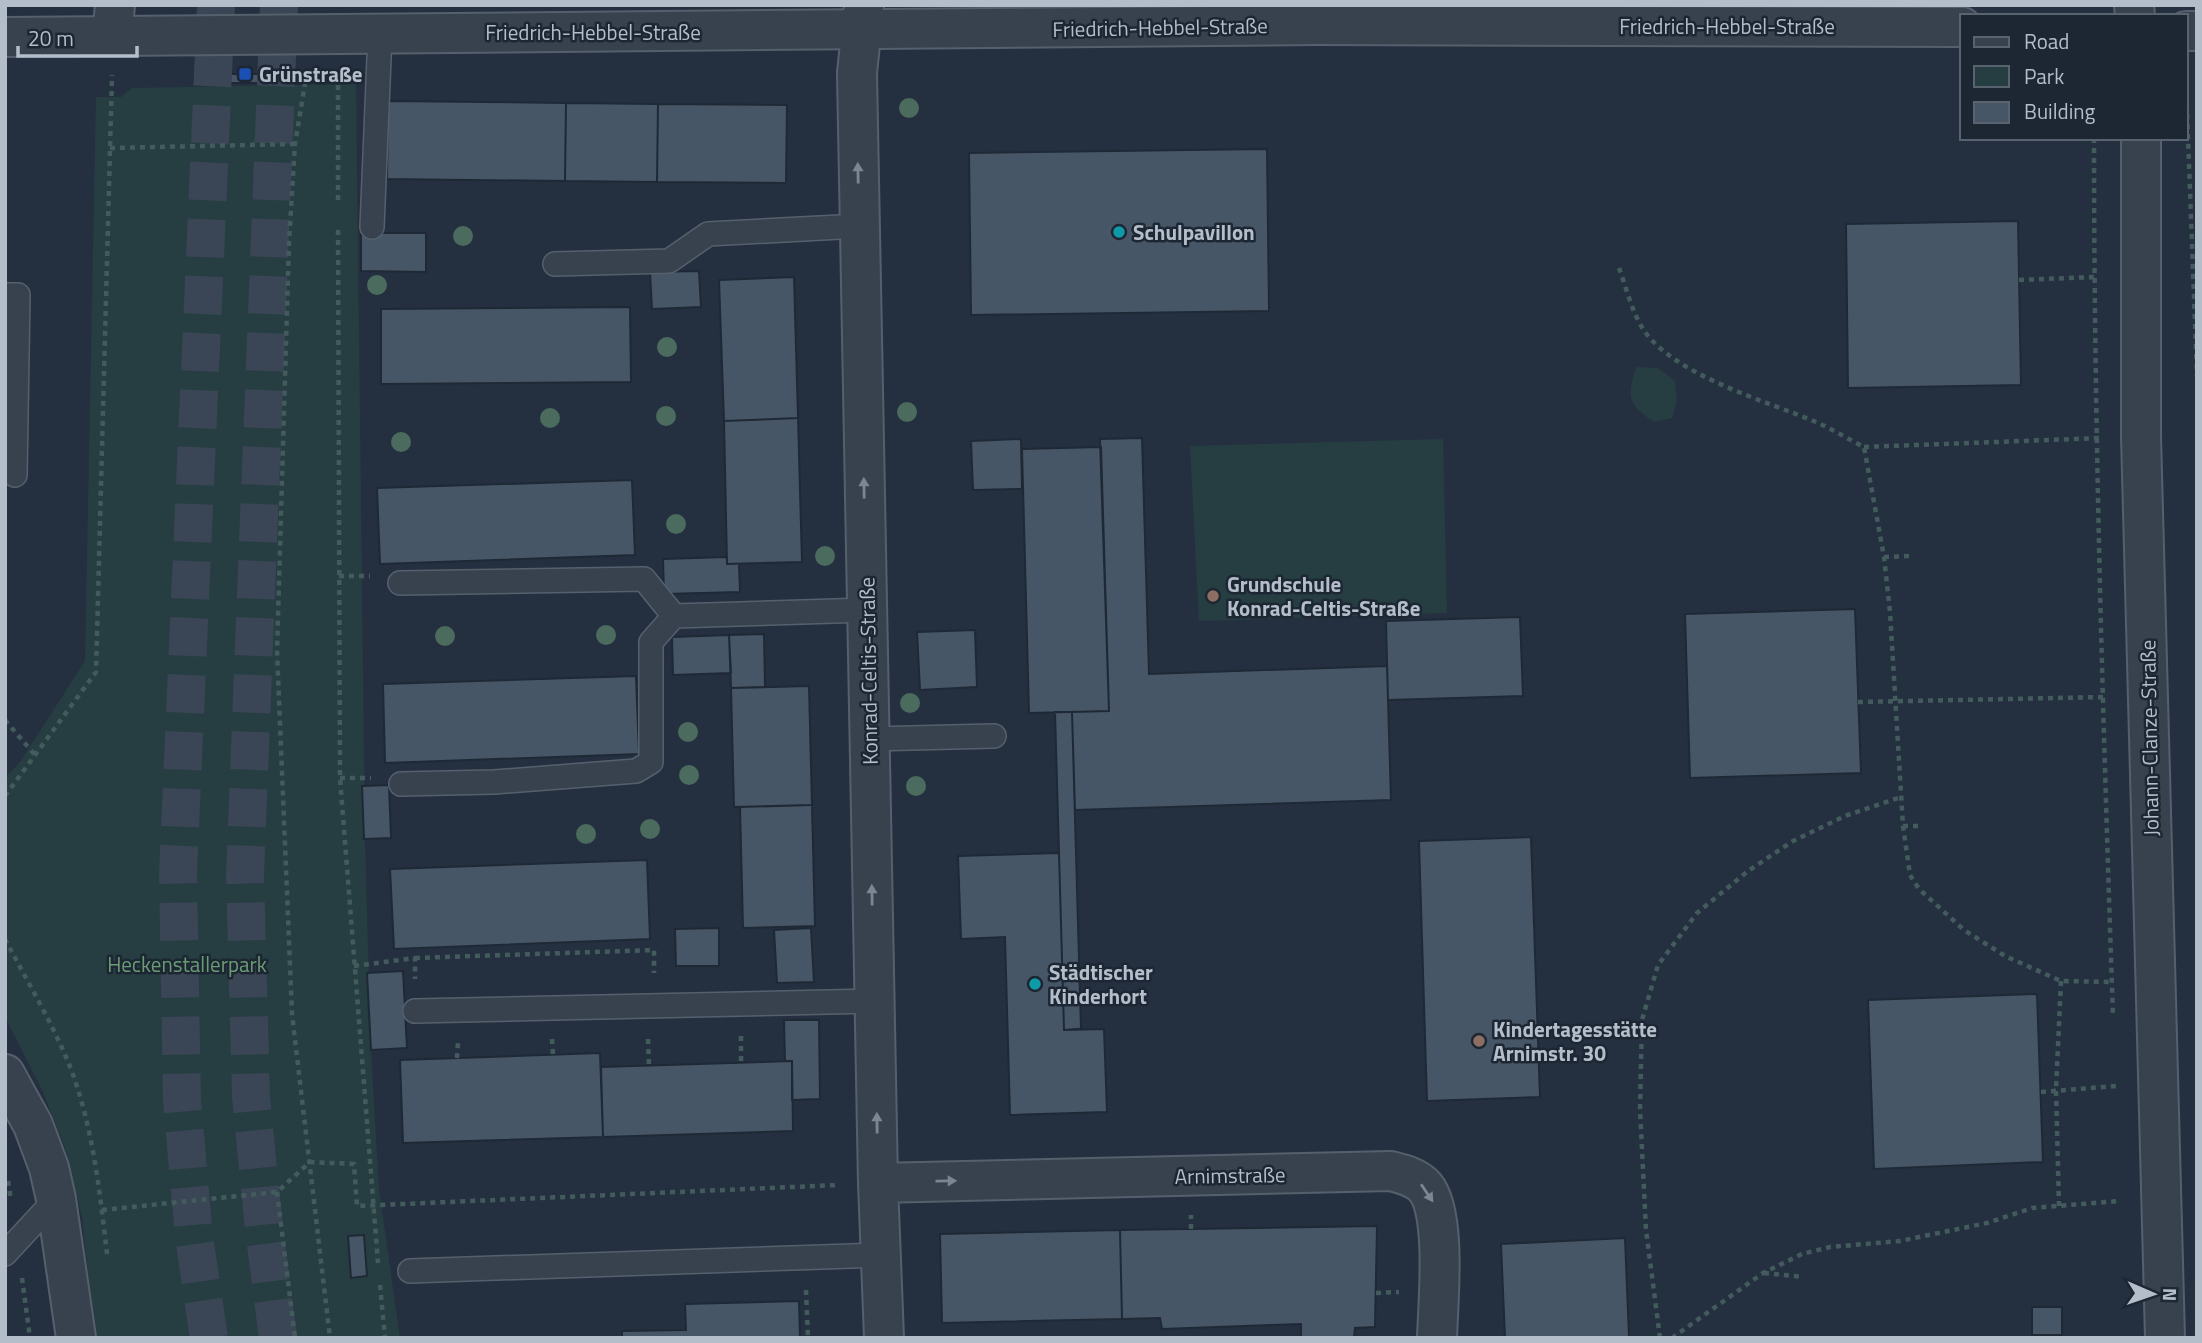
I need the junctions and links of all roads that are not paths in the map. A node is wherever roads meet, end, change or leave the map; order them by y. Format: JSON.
{"nodes":[{"id":1,"x":1467,"y":15,"type":"edge"},
{"id":2,"x":862,"y":18,"type":"edge"},
{"id":3,"x":1960,"y":27,"type":"edge"},
{"id":4,"x":368,"y":34,"type":"junction"},
{"id":5,"x":5,"y":37,"type":"edge"},
{"id":6,"x":113,"y":38,"type":"edge"},
{"id":7,"x":2141,"y":140,"type":"edge"},
{"id":8,"x":372,"y":226,"type":"dead end"},
{"id":9,"x":859,"y":226,"type":"junction"},
{"id":10,"x":555,"y":264,"type":"dead end"},
{"id":11,"x":5,"y":295,"type":"edge"},
{"id":12,"x":15,"y":475,"type":"dead end"},
{"id":13,"x":400,"y":583,"type":"dead end"},
{"id":14,"x":867,"y":610,"type":"junction"},
{"id":15,"x":674,"y":616,"type":"junction"},
{"id":16,"x":994,"y":736,"type":"dead end"},
{"id":17,"x":869,"y":739,"type":"junction"},
{"id":18,"x":401,"y":784,"type":"dead end"},
{"id":19,"x":874,"y":1000,"type":"junction"},
{"id":20,"x":415,"y":1011,"type":"road end"},
{"id":21,"x":5,"y":1074,"type":"edge"},
{"id":22,"x":878,"y":1183,"type":"junction"},
{"id":23,"x":56,"y":1199,"type":"junction"},
{"id":24,"x":5,"y":1254,"type":"edge"},
{"id":25,"x":881,"y":1255,"type":"junction"},
{"id":26,"x":410,"y":1271,"type":"dead end"},
{"id":27,"x":76,"y":1338,"type":"edge"},
{"id":28,"x":884,"y":1338,"type":"edge"},
{"id":29,"x":1437,"y":1338,"type":"edge"},
{"id":30,"x":2165,"y":1338,"type":"edge"}],
"edges":[{"from":1,"to":2,"type":"street","name":"Friedrich-Hebbel-Straße"},
{"from":1,"to":3,"type":"street","name":"Friedrich-Hebbel-Straße"},
{"from":2,"to":4,"type":"street","name":"Friedrich-Hebbel-Straße"},
{"from":9,"to":2,"type":"street","name":"Konrad-Celtis-Straße","one_way":true},
{"from":4,"to":6,"type":"street","name":"Friedrich-Hebbel-Straße"},
{"from":4,"to":8,"type":"lane"},
{"from":5,"to":6,"type":"street","name":"Friedrich-Hebbel-Straße"},
{"from":7,"to":30,"type":"street","name":"Johann-Clanze-Straße"},
{"from":9,"to":10,"type":"lane"},
{"from":14,"to":9,"type":"street","name":"Konrad-Celtis-Straße","one_way":true},
{"from":11,"to":12,"type":"lane"},
{"from":13,"to":15,"type":"lane"},
{"from":14,"to":15,"type":"lane"},
{"from":14,"to":17,"type":"street","name":"Konrad-Celtis-Straße"},
{"from":15,"to":18,"type":"lane"},
{"from":16,"to":17,"type":"lane"},
{"from":19,"to":17,"type":"street","name":"Konrad-Celtis-Straße","one_way":true},
{"from":19,"to":20,"type":"lane"},
{"from":22,"to":19,"type":"street","name":"Konrad-Celtis-Straße","one_way":true},
{"from":21,"to":23,"type":"street"},
{"from":22,"to":25,"type":"street","name":"Konrad-Celtis-Straße"},
{"from":22,"to":29,"type":"street","name":"Arnimstraße","one_way":true},
{"from":23,"to":24,"type":"lane"},
{"from":23,"to":27,"type":"street"},
{"from":25,"to":26,"type":"lane"},
{"from":25,"to":28,"type":"street","name":"Konrad-Celtis-Straße"}]}
